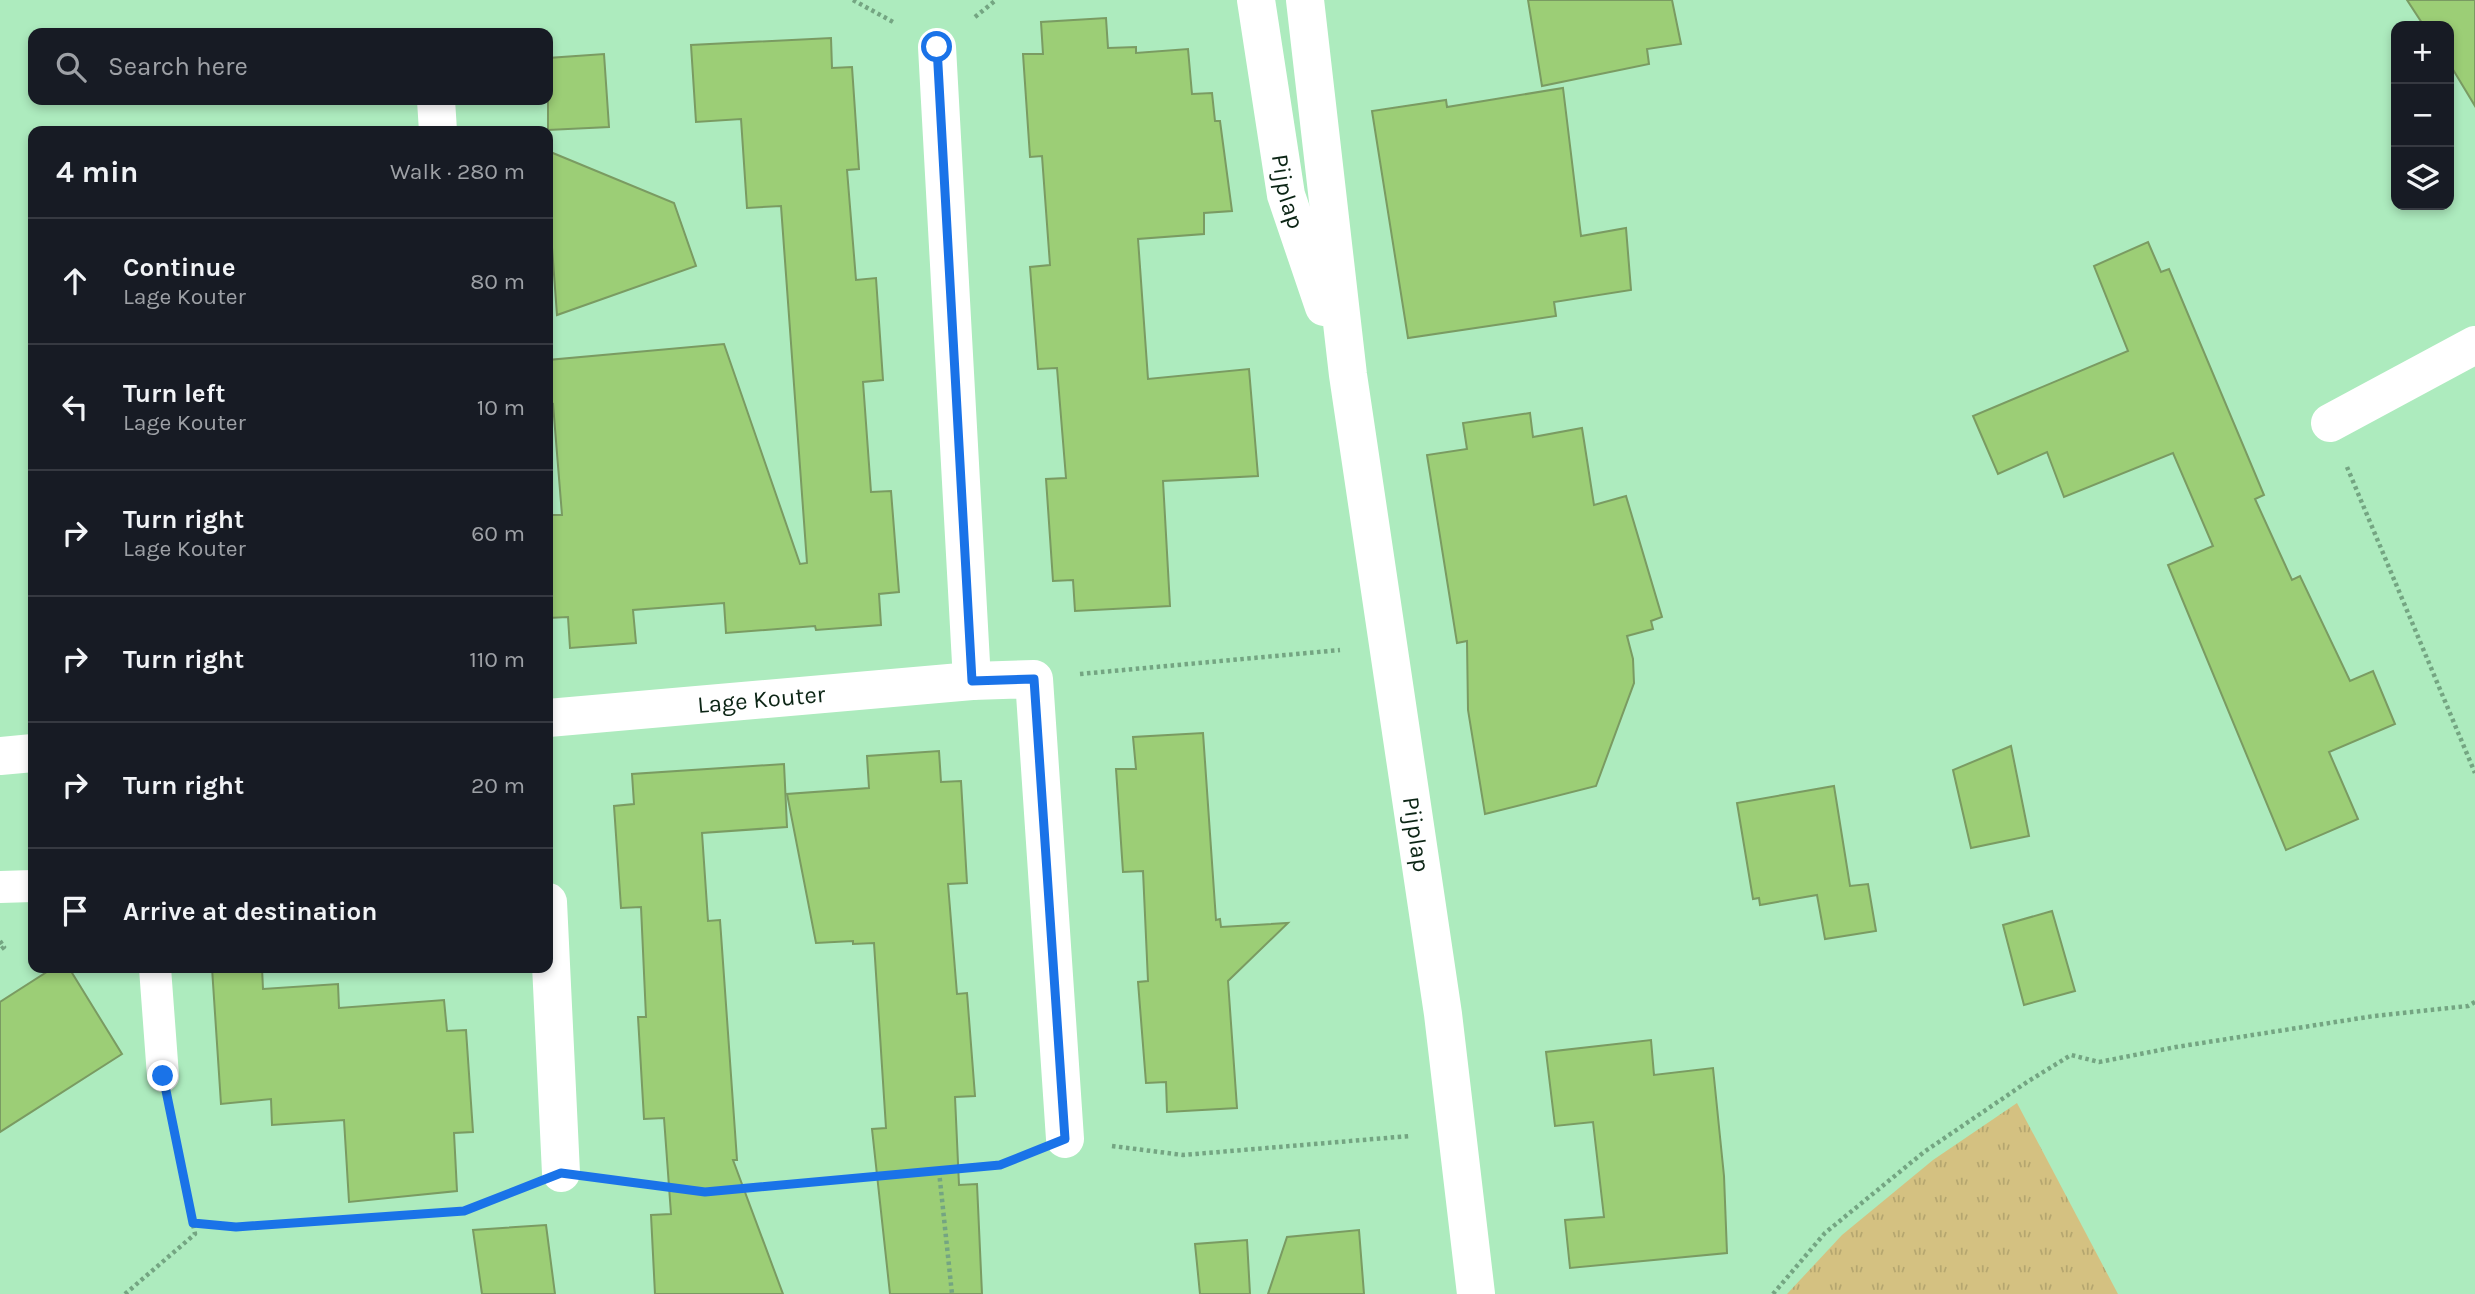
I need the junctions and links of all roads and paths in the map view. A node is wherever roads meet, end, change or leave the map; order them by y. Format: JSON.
{"nodes":[{"id":1,"x":1256,"y":0,"type":"edge"},
{"id":2,"x":1305,"y":0,"type":"edge"},
{"id":3,"x":937,"y":47,"type":"dead end"},
{"id":4,"x":436,"y":105,"type":"edge"},
{"id":5,"x":438,"y":126,"type":"edge"},
{"id":6,"x":2475,"y":345,"type":"edge"},
{"id":7,"x":1348,"y":375,"type":"junction"},
{"id":8,"x":2330,"y":423,"type":"joint"},
{"id":9,"x":1388,"y":645,"type":"junction"},
{"id":10,"x":1034,"y":679,"type":"junction"},
{"id":11,"x":972,"y":681,"type":"junction"},
{"id":12,"x":553,"y":718,"type":"edge"},
{"id":13,"x":28,"y":753,"type":"edge"},
{"id":14,"x":0,"y":756,"type":"edge"},
{"id":15,"x":2475,"y":773,"type":"edge"},
{"id":16,"x":28,"y":886,"type":"edge"},
{"id":17,"x":0,"y":887,"type":"edge"},
{"id":18,"x":0,"y":941,"type":"edge"},
{"id":19,"x":0,"y":950,"type":"edge"},
{"id":20,"x":155,"y":973,"type":"edge"},
{"id":21,"x":551,"y":973,"type":"edge"},
{"id":22,"x":2475,"y":1002,"type":"edge"},
{"id":23,"x":163,"y":1076,"type":"joint"},
{"id":24,"x":1457,"y":1132,"type":"junction"},
{"id":25,"x":1065,"y":1139,"type":"junction"},
{"id":26,"x":939,"y":1171,"type":"junction"},
{"id":27,"x":561,"y":1173,"type":"junction"},
{"id":28,"x":193,"y":1223,"type":"junction"},
{"id":29,"x":125,"y":1294,"type":"edge"},
{"id":30,"x":952,"y":1294,"type":"edge"},
{"id":31,"x":1476,"y":1294,"type":"edge"},
{"id":32,"x":1773,"y":1294,"type":"edge"}],
"edges":[{"from":1,"to":7,"type":"street","name":"Pijplap"},
{"from":2,"to":7,"type":"street","name":"Pijplap"},
{"from":3,"to":11,"type":"street"},
{"from":4,"to":5,"type":"street"},
{"from":6,"to":8,"type":"street"},
{"from":7,"to":9,"type":"street","name":"Pijplap"},
{"from":8,"to":15,"type":"path"},
{"from":9,"to":10,"type":"path"},
{"from":9,"to":24,"type":"street","name":"Pijplap"},
{"from":10,"to":11,"type":"street","name":"Lage Kouter"},
{"from":10,"to":25,"type":"street"},
{"from":11,"to":12,"type":"street","name":"Lage Kouter"},
{"from":13,"to":14,"type":"street"},
{"from":16,"to":17,"type":"lane"},
{"from":18,"to":19,"type":"path"},
{"from":20,"to":23,"type":"lane"},
{"from":21,"to":27,"type":"street"},
{"from":22,"to":32,"type":"path"},
{"from":23,"to":28,"type":"path"},
{"from":24,"to":25,"type":"path"},
{"from":24,"to":31,"type":"street","name":"Pijplap"},
{"from":25,"to":26,"type":"path"},
{"from":26,"to":27,"type":"path"},
{"from":26,"to":30,"type":"path"},
{"from":27,"to":28,"type":"path"},
{"from":28,"to":29,"type":"path"}]}
